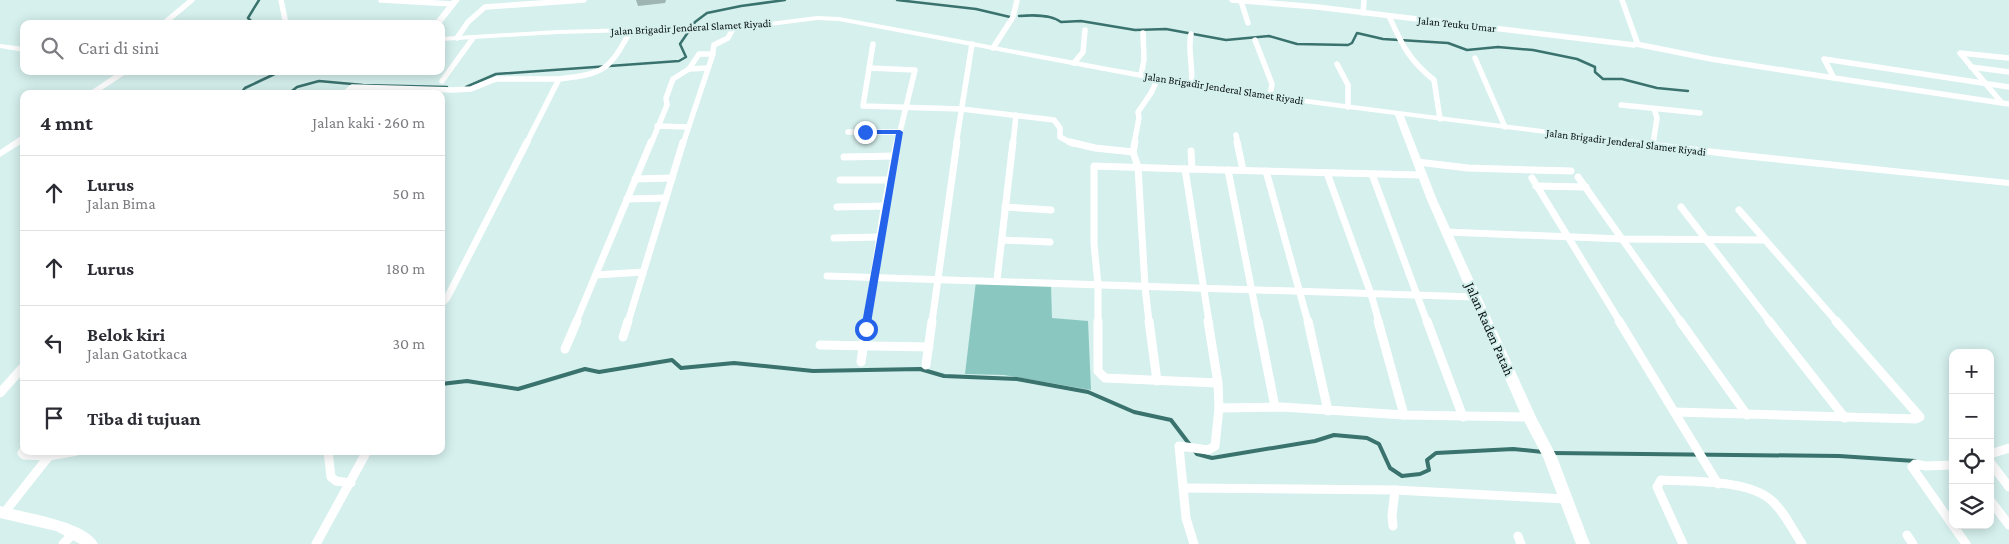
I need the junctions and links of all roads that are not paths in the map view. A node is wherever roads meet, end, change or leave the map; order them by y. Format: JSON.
{"nodes":[{"id":1,"x":192,"y":0,"type":"edge"},
{"id":2,"x":281,"y":0,"type":"edge"},
{"id":3,"x":381,"y":0,"type":"edge"},
{"id":4,"x":584,"y":0,"type":"edge"},
{"id":5,"x":1018,"y":0,"type":"edge"},
{"id":6,"x":1232,"y":0,"type":"edge"},
{"id":7,"x":1364,"y":0,"type":"edge"},
{"id":8,"x":1622,"y":0,"type":"edge"},
{"id":9,"x":1241,"y":1,"type":"edge"},
{"id":10,"x":455,"y":2,"type":"edge"},
{"id":11,"x":1298,"y":3,"type":"edge"},
{"id":12,"x":1364,"y":13,"type":"junction"},
{"id":13,"x":1389,"y":16,"type":"junction"},
{"id":14,"x":168,"y":20,"type":"edge"},
{"id":15,"x":285,"y":20,"type":"edge"},
{"id":16,"x":440,"y":20,"type":"edge"},
{"id":17,"x":1248,"y":23,"type":"dead end"},
{"id":18,"x":734,"y":27,"type":"junction"},
{"id":19,"x":631,"y":30,"type":"junction"},
{"id":20,"x":1085,"y":30,"type":"dead end"},
{"id":21,"x":1143,"y":33,"type":"dead end"},
{"id":22,"x":1191,"y":34,"type":"dead end"},
{"id":23,"x":445,"y":38,"type":"edge"},
{"id":24,"x":457,"y":38,"type":"junction"},
{"id":25,"x":473,"y":38,"type":"junction"},
{"id":26,"x":1255,"y":40,"type":"dead end"},
{"id":27,"x":873,"y":44,"type":"dead end"},
{"id":28,"x":972,"y":44,"type":"junction"},
{"id":29,"x":1636,"y":44,"type":"junction"},
{"id":30,"x":0,"y":46,"type":"edge"},
{"id":31,"x":993,"y":48,"type":"junction"},
{"id":32,"x":20,"y":49,"type":"edge"},
{"id":33,"x":713,"y":54,"type":"junction"},
{"id":34,"x":1476,"y":58,"type":"dead end"},
{"id":35,"x":2009,"y":58,"type":"edge"},
{"id":36,"x":1074,"y":63,"type":"junction"},
{"id":37,"x":1337,"y":64,"type":"dead end"},
{"id":38,"x":1971,"y":67,"type":"junction"},
{"id":39,"x":708,"y":68,"type":"junction"},
{"id":40,"x":869,"y":68,"type":"junction"},
{"id":41,"x":689,"y":69,"type":"junction"},
{"id":42,"x":2009,"y":72,"type":"edge"},
{"id":43,"x":120,"y":75,"type":"edge"},
{"id":44,"x":1141,"y":75,"type":"junction"},
{"id":45,"x":1158,"y":78,"type":"junction"},
{"id":46,"x":1834,"y":78,"type":"junction"},
{"id":47,"x":559,"y":79,"type":"junction"},
{"id":48,"x":442,"y":81,"type":"dead end"},
{"id":49,"x":1191,"y":84,"type":"junction"},
{"id":50,"x":1987,"y":84,"type":"junction"},
{"id":51,"x":2009,"y":87,"type":"edge"},
{"id":52,"x":96,"y":90,"type":"edge"},
{"id":53,"x":349,"y":90,"type":"edge"},
{"id":54,"x":1270,"y":96,"type":"junction"},
{"id":55,"x":2001,"y":102,"type":"junction"},
{"id":56,"x":2009,"y":104,"type":"edge"},
{"id":57,"x":1621,"y":105,"type":"dead end"},
{"id":58,"x":1348,"y":107,"type":"junction"},
{"id":59,"x":904,"y":108,"type":"junction"},
{"id":60,"x":962,"y":109,"type":"junction"},
{"id":61,"x":1654,"y":109,"type":"junction"},
{"id":62,"x":1700,"y":113,"type":"dead end"},
{"id":63,"x":1399,"y":114,"type":"junction"},
{"id":64,"x":1016,"y":115,"type":"junction"},
{"id":65,"x":1440,"y":119,"type":"junction"},
{"id":66,"x":657,"y":126,"type":"junction"},
{"id":67,"x":688,"y":127,"type":"junction"},
{"id":68,"x":1505,"y":127,"type":"junction"},
{"id":69,"x":848,"y":132,"type":"dead end"},
{"id":70,"x":900,"y":132,"type":"junction"},
{"id":71,"x":1236,"y":135,"type":"dead end"},
{"id":72,"x":20,"y":141,"type":"edge"},
{"id":73,"x":1653,"y":144,"type":"junction"},
{"id":74,"x":1191,"y":150,"type":"dead end"},
{"id":75,"x":1133,"y":152,"type":"junction"},
{"id":76,"x":0,"y":154,"type":"edge"},
{"id":77,"x":844,"y":156,"type":"dead end"},
{"id":78,"x":896,"y":156,"type":"junction"},
{"id":79,"x":1417,"y":162,"type":"junction"},
{"id":80,"x":1138,"y":167,"type":"junction"},
{"id":81,"x":1188,"y":169,"type":"junction"},
{"id":82,"x":1228,"y":170,"type":"junction"},
{"id":83,"x":1243,"y":170,"type":"junction"},
{"id":84,"x":1266,"y":171,"type":"junction"},
{"id":85,"x":1571,"y":171,"type":"dead end"},
{"id":86,"x":1327,"y":173,"type":"junction"},
{"id":87,"x":1372,"y":174,"type":"junction"},
{"id":88,"x":1421,"y":174,"type":"junction"},
{"id":89,"x":1578,"y":177,"type":"dead end"},
{"id":90,"x":672,"y":178,"type":"junction"},
{"id":91,"x":1532,"y":178,"type":"dead end"},
{"id":92,"x":636,"y":179,"type":"junction"},
{"id":93,"x":840,"y":180,"type":"dead end"},
{"id":94,"x":891,"y":180,"type":"junction"},
{"id":95,"x":2009,"y":183,"type":"edge"},
{"id":96,"x":1536,"y":186,"type":"junction"},
{"id":97,"x":1586,"y":188,"type":"junction"},
{"id":98,"x":666,"y":198,"type":"junction"},
{"id":99,"x":627,"y":199,"type":"junction"},
{"id":100,"x":886,"y":206,"type":"junction"},
{"id":101,"x":837,"y":207,"type":"dead end"},
{"id":102,"x":1005,"y":207,"type":"junction"},
{"id":103,"x":1681,"y":207,"type":"dead end"},
{"id":104,"x":1051,"y":210,"type":"dead end"},
{"id":105,"x":1739,"y":210,"type":"dead end"},
{"id":106,"x":1447,"y":232,"type":"junction"},
{"id":107,"x":880,"y":237,"type":"junction"},
{"id":108,"x":1566,"y":237,"type":"junction"},
{"id":109,"x":834,"y":238,"type":"dead end"},
{"id":110,"x":1623,"y":239,"type":"junction"},
{"id":111,"x":1002,"y":240,"type":"junction"},
{"id":112,"x":1706,"y":240,"type":"junction"},
{"id":113,"x":1765,"y":240,"type":"junction"},
{"id":114,"x":1050,"y":242,"type":"dead end"},
{"id":115,"x":643,"y":272,"type":"junction"},
{"id":116,"x":596,"y":275,"type":"junction"},
{"id":117,"x":827,"y":276,"type":"dead end"},
{"id":118,"x":873,"y":277,"type":"junction"},
{"id":119,"x":939,"y":278,"type":"junction"},
{"id":120,"x":997,"y":280,"type":"junction"},
{"id":121,"x":1098,"y":285,"type":"junction"},
{"id":122,"x":1145,"y":287,"type":"junction"},
{"id":123,"x":1204,"y":289,"type":"junction"},
{"id":124,"x":1251,"y":290,"type":"junction"},
{"id":125,"x":1301,"y":292,"type":"junction"},
{"id":126,"x":1371,"y":294,"type":"junction"},
{"id":127,"x":1418,"y":295,"type":"junction"},
{"id":128,"x":1475,"y":296,"type":"junction"},
{"id":129,"x":445,"y":300,"type":"edge"},
{"id":130,"x":623,"y":337,"type":"dead end"},
{"id":131,"x":864,"y":344,"type":"junction"},
{"id":132,"x":820,"y":345,"type":"dead end"},
{"id":133,"x":929,"y":347,"type":"junction"},
{"id":134,"x":565,"y":349,"type":"dead end"},
{"id":135,"x":861,"y":362,"type":"dead end"},
{"id":136,"x":926,"y":365,"type":"dead end"},
{"id":137,"x":20,"y":370,"type":"edge"},
{"id":138,"x":1157,"y":381,"type":"junction"},
{"id":139,"x":1218,"y":383,"type":"junction"},
{"id":140,"x":0,"y":393,"type":"edge"},
{"id":141,"x":1274,"y":407,"type":"junction"},
{"id":142,"x":1219,"y":408,"type":"junction"},
{"id":143,"x":1328,"y":411,"type":"junction"},
{"id":144,"x":1674,"y":412,"type":"junction"},
{"id":145,"x":1404,"y":415,"type":"junction"},
{"id":146,"x":1747,"y":415,"type":"junction"},
{"id":147,"x":1463,"y":417,"type":"junction"},
{"id":148,"x":1529,"y":417,"type":"junction"},
{"id":149,"x":1845,"y":418,"type":"junction"},
{"id":150,"x":2009,"y":448,"type":"edge"},
{"id":151,"x":1994,"y":453,"type":"edge"},
{"id":152,"x":24,"y":455,"type":"edge"},
{"id":153,"x":55,"y":455,"type":"edge"},
{"id":154,"x":328,"y":455,"type":"edge"},
{"id":155,"x":365,"y":455,"type":"edge"},
{"id":156,"x":49,"y":456,"type":"junction"},
{"id":157,"x":1949,"y":465,"type":"edge"},
{"id":158,"x":1994,"y":467,"type":"edge"},
{"id":159,"x":351,"y":483,"type":"junction"},
{"id":160,"x":1718,"y":484,"type":"junction"},
{"id":161,"x":2009,"y":487,"type":"edge"},
{"id":162,"x":1185,"y":488,"type":"junction"},
{"id":163,"x":1395,"y":490,"type":"junction"},
{"id":164,"x":1565,"y":499,"type":"junction"},
{"id":165,"x":1994,"y":505,"type":"edge"},
{"id":166,"x":2,"y":513,"type":"edge"},
{"id":167,"x":2009,"y":525,"type":"edge"},
{"id":168,"x":1393,"y":526,"type":"dead end"},
{"id":169,"x":75,"y":532,"type":"junction"},
{"id":170,"x":1907,"y":534,"type":"dead end"},
{"id":171,"x":63,"y":544,"type":"edge"},
{"id":172,"x":91,"y":544,"type":"edge"},
{"id":173,"x":316,"y":544,"type":"edge"},
{"id":174,"x":1194,"y":544,"type":"edge"},
{"id":175,"x":1583,"y":544,"type":"edge"},
{"id":176,"x":1683,"y":544,"type":"edge"},
{"id":177,"x":1802,"y":544,"type":"edge"},
{"id":178,"x":1913,"y":544,"type":"edge"},
{"id":179,"x":1966,"y":544,"type":"edge"}],
"edges":[{"from":1,"to":14,"type":"street"},
{"from":2,"to":15,"type":"street"},
{"from":3,"to":10,"type":"street"},
{"from":4,"to":24,"type":"street"},
{"from":5,"to":31,"type":"street"},
{"from":6,"to":9,"type":"street","name":"Jalan Teuku Umar"},
{"from":7,"to":12,"type":"street"},
{"from":8,"to":29,"type":"street"},
{"from":9,"to":11,"type":"street","name":"Jalan Teuku Umar"},
{"from":9,"to":17,"type":"street"},
{"from":10,"to":16,"type":"main road"},
{"from":11,"to":12,"type":"street","name":"Jalan Teuku Umar"},
{"from":12,"to":13,"type":"street","name":"Jalan Teuku Umar"},
{"from":13,"to":29,"type":"street","name":"Jalan Teuku Umar"},
{"from":13,"to":65,"type":"street"},
{"from":18,"to":19,"type":"main road","name":"Jalan Brigadir Jenderal Slamet Riyadi"},
{"from":18,"to":28,"type":"main road","name":"Jalan Brigadir Jenderal Slamet Riyadi"},
{"from":18,"to":33,"type":"street"},
{"from":19,"to":25,"type":"main road","name":"Jalan Brigadir Jenderal Slamet Riyadi"},
{"from":19,"to":47,"type":"street"},
{"from":20,"to":36,"type":"street"},
{"from":21,"to":44,"type":"street"},
{"from":22,"to":49,"type":"street"},
{"from":23,"to":24,"type":"main road","name":"Jalan Brigadir Jenderal Slamet Riyadi"},
{"from":24,"to":25,"type":"main road","name":"Jalan Brigadir Jenderal Slamet Riyadi"},
{"from":25,"to":48,"type":"street"},
{"from":26,"to":54,"type":"street"},
{"from":27,"to":40,"type":"street"},
{"from":28,"to":31,"type":"main road","name":"Jalan Brigadir Jenderal Slamet Riyadi"},
{"from":28,"to":60,"type":"street"},
{"from":29,"to":46,"type":"street","name":"Jalan Teuku Umar"},
{"from":30,"to":32,"type":"main road"},
{"from":31,"to":36,"type":"main road","name":"Jalan Brigadir Jenderal Slamet Riyadi"},
{"from":33,"to":39,"type":"street"},
{"from":33,"to":41,"type":"street"},
{"from":34,"to":68,"type":"street"},
{"from":35,"to":38,"type":"street"},
{"from":36,"to":44,"type":"main road","name":"Jalan Brigadir Jenderal Slamet Riyadi"},
{"from":37,"to":58,"type":"street"},
{"from":38,"to":42,"type":"street"},
{"from":38,"to":50,"type":"street"},
{"from":39,"to":41,"type":"street"},
{"from":39,"to":67,"type":"street"},
{"from":40,"to":59,"type":"street"},
{"from":40,"to":59,"type":"street"},
{"from":41,"to":66,"type":"street"},
{"from":43,"to":52,"type":"main road"},
{"from":44,"to":45,"type":"main road","name":"Jalan Brigadir Jenderal Slamet Riyadi"},
{"from":45,"to":49,"type":"main road","name":"Jalan Brigadir Jenderal Slamet Riyadi"},
{"from":45,"to":75,"type":"street"},
{"from":46,"to":50,"type":"street"},
{"from":46,"to":55,"type":"street","name":"Jalan Teuku Umar"},
{"from":47,"to":53,"type":"street"},
{"from":47,"to":129,"type":"street"},
{"from":49,"to":54,"type":"main road","name":"Jalan Brigadir Jenderal Slamet Riyadi"},
{"from":50,"to":51,"type":"street"},
{"from":50,"to":55,"type":"street"},
{"from":54,"to":58,"type":"main road","name":"Jalan Brigadir Jenderal Slamet Riyadi"},
{"from":55,"to":56,"type":"street","name":"Jalan Teuku Umar"},
{"from":57,"to":61,"type":"street"},
{"from":58,"to":63,"type":"main road","name":"Jalan Brigadir Jenderal Slamet Riyadi"},
{"from":59,"to":60,"type":"street"},
{"from":59,"to":70,"type":"street"},
{"from":60,"to":64,"type":"street"},
{"from":60,"to":119,"type":"street"},
{"from":61,"to":62,"type":"street"},
{"from":61,"to":73,"type":"street"},
{"from":63,"to":65,"type":"main road","name":"Jalan Brigadir Jenderal Slamet Riyadi"},
{"from":63,"to":79,"type":"main road","name":"Jalan Raden Patah"},
{"from":64,"to":75,"type":"street"},
{"from":64,"to":102,"type":"street"},
{"from":65,"to":68,"type":"main road","name":"Jalan Brigadir Jenderal Slamet Riyadi"},
{"from":66,"to":67,"type":"street"},
{"from":66,"to":92,"type":"street"},
{"from":67,"to":90,"type":"street"},
{"from":68,"to":73,"type":"main road","name":"Jalan Brigadir Jenderal Slamet Riyadi"},
{"from":69,"to":70,"type":"street"},
{"from":70,"to":78,"type":"street"},
{"from":71,"to":83,"type":"street"},
{"from":72,"to":76,"type":"main road"},
{"from":73,"to":95,"type":"main road","name":"Jalan Brigadir Jenderal Slamet Riyadi"},
{"from":74,"to":81,"type":"street"},
{"from":75,"to":80,"type":"street"},
{"from":77,"to":78,"type":"street"},
{"from":78,"to":94,"type":"street"},
{"from":79,"to":85,"type":"street"},
{"from":79,"to":88,"type":"main road","name":"Jalan Raden Patah"},
{"from":80,"to":81,"type":"street"},
{"from":80,"to":121,"type":"street"},
{"from":80,"to":122,"type":"street"},
{"from":81,"to":82,"type":"street"},
{"from":81,"to":123,"type":"street"},
{"from":82,"to":83,"type":"street"},
{"from":82,"to":124,"type":"street"},
{"from":83,"to":84,"type":"street"},
{"from":84,"to":86,"type":"street"},
{"from":84,"to":125,"type":"street"},
{"from":86,"to":87,"type":"street"},
{"from":86,"to":126,"type":"street"},
{"from":87,"to":88,"type":"street"},
{"from":87,"to":127,"type":"street"},
{"from":88,"to":106,"type":"main road","name":"Jalan Raden Patah"},
{"from":89,"to":97,"type":"street"},
{"from":90,"to":92,"type":"street"},
{"from":90,"to":98,"type":"street"},
{"from":91,"to":96,"type":"street"},
{"from":92,"to":99,"type":"street"},
{"from":93,"to":94,"type":"street"},
{"from":94,"to":100,"type":"street"},
{"from":96,"to":97,"type":"street"},
{"from":96,"to":108,"type":"street"},
{"from":97,"to":110,"type":"street"},
{"from":98,"to":99,"type":"street"},
{"from":98,"to":115,"type":"street"},
{"from":99,"to":116,"type":"street"},
{"from":100,"to":101,"type":"street"},
{"from":100,"to":107,"type":"street"},
{"from":102,"to":104,"type":"street"},
{"from":102,"to":111,"type":"street"},
{"from":103,"to":112,"type":"street"},
{"from":105,"to":113,"type":"street"},
{"from":106,"to":108,"type":"street"},
{"from":106,"to":128,"type":"main road","name":"Jalan Raden Patah"},
{"from":107,"to":109,"type":"street"},
{"from":107,"to":118,"type":"street"},
{"from":108,"to":110,"type":"street"},
{"from":108,"to":144,"type":"street"},
{"from":110,"to":112,"type":"street"},
{"from":110,"to":146,"type":"street"},
{"from":111,"to":114,"type":"street"},
{"from":111,"to":120,"type":"street"},
{"from":112,"to":113,"type":"street"},
{"from":112,"to":149,"type":"street"},
{"from":113,"to":149,"type":"street"},
{"from":115,"to":116,"type":"street"},
{"from":115,"to":130,"type":"street"},
{"from":116,"to":134,"type":"street"},
{"from":117,"to":118,"type":"street"},
{"from":118,"to":119,"type":"street"},
{"from":118,"to":131,"type":"street"},
{"from":119,"to":120,"type":"street"},
{"from":119,"to":133,"type":"street"},
{"from":120,"to":121,"type":"street"},
{"from":121,"to":122,"type":"street"},
{"from":121,"to":138,"type":"street"},
{"from":122,"to":123,"type":"street"},
{"from":122,"to":138,"type":"street"},
{"from":123,"to":124,"type":"street"},
{"from":123,"to":139,"type":"street"},
{"from":124,"to":125,"type":"street"},
{"from":124,"to":141,"type":"street"},
{"from":125,"to":126,"type":"street"},
{"from":125,"to":143,"type":"street"},
{"from":126,"to":127,"type":"street"},
{"from":126,"to":145,"type":"street"},
{"from":127,"to":128,"type":"street"},
{"from":127,"to":147,"type":"street"},
{"from":128,"to":148,"type":"main road","name":"Jalan Raden Patah"},
{"from":131,"to":132,"type":"street"},
{"from":131,"to":133,"type":"street"},
{"from":131,"to":135,"type":"street"},
{"from":133,"to":136,"type":"street"},
{"from":137,"to":140,"type":"street"},
{"from":138,"to":139,"type":"street"},
{"from":139,"to":142,"type":"street"},
{"from":141,"to":142,"type":"street"},
{"from":141,"to":143,"type":"street"},
{"from":142,"to":162,"type":"street"},
{"from":143,"to":145,"type":"street"},
{"from":144,"to":146,"type":"street"},
{"from":144,"to":160,"type":"street"},
{"from":145,"to":147,"type":"street"},
{"from":146,"to":149,"type":"street"},
{"from":147,"to":148,"type":"street"},
{"from":148,"to":164,"type":"main road","name":"Jalan Raden Patah"},
{"from":150,"to":151,"type":"street"},
{"from":152,"to":156,"type":"street"},
{"from":153,"to":156,"type":"street"},
{"from":154,"to":159,"type":"street"},
{"from":155,"to":159,"type":"street"},
{"from":156,"to":166,"type":"street"},
{"from":157,"to":179,"type":"street"},
{"from":158,"to":161,"type":"street"},
{"from":159,"to":173,"type":"street"},
{"from":160,"to":176,"type":"street"},
{"from":160,"to":177,"type":"street"},
{"from":162,"to":163,"type":"street"},
{"from":162,"to":174,"type":"street"},
{"from":163,"to":164,"type":"street"},
{"from":163,"to":168,"type":"street"},
{"from":164,"to":175,"type":"main road","name":"Jalan Raden Patah"},
{"from":165,"to":167,"type":"street"},
{"from":166,"to":169,"type":"main road"},
{"from":169,"to":171,"type":"street"},
{"from":169,"to":172,"type":"main road"},
{"from":170,"to":178,"type":"street"}]}
